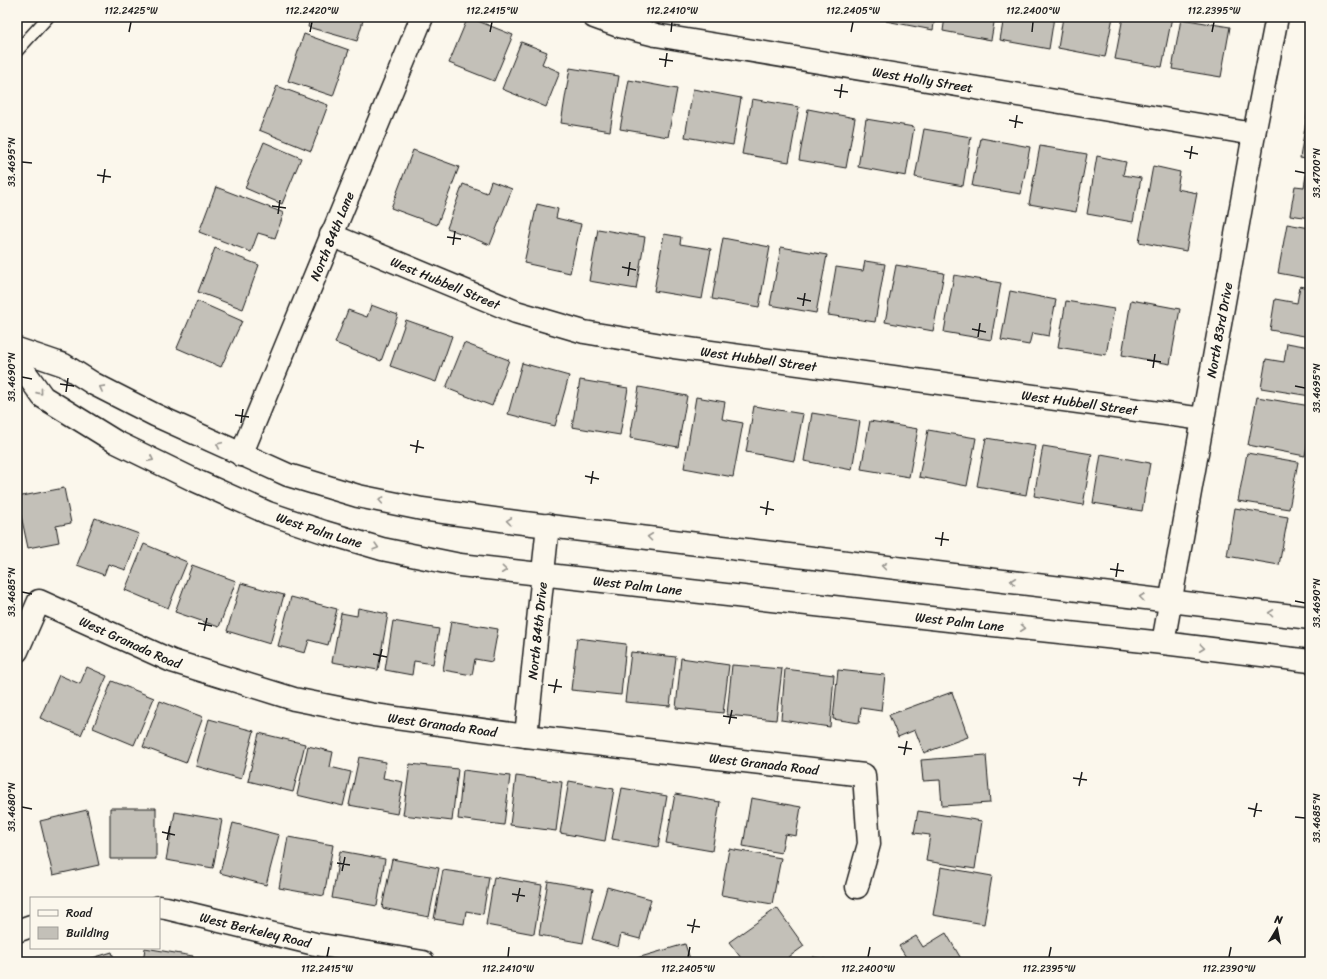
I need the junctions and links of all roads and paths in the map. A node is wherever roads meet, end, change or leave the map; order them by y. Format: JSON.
{"nodes":[{"id":1,"x":48,"y":17,"type":"edge"},
{"id":2,"x":422,"y":17,"type":"edge"},
{"id":3,"x":594,"y":17,"type":"edge"},
{"id":4,"x":1276,"y":17,"type":"edge"},
{"id":5,"x":17,"y":51,"type":"edge"},
{"id":6,"x":1254,"y":134,"type":"junction"},
{"id":7,"x":331,"y":236,"type":"junction"},
{"id":8,"x":17,"y":349,"type":"edge"},
{"id":9,"x":17,"y":361,"type":"edge"},
{"id":10,"x":1203,"y":419,"type":"junction"},
{"id":11,"x":241,"y":455,"type":"junction"},
{"id":12,"x":548,"y":525,"type":"junction"},
{"id":13,"x":542,"y":574,"type":"junction"},
{"id":14,"x":1170,"y":600,"type":"junction"},
{"id":15,"x":1310,"y":618,"type":"edge"},
{"id":16,"x":1163,"y":643,"type":"junction"},
{"id":17,"x":17,"y":651,"type":"edge"},
{"id":18,"x":1310,"y":661,"type":"edge"},
{"id":19,"x":526,"y":736,"type":"junction"},
{"id":20,"x":857,"y":887,"type":"dead end"},
{"id":21,"x":160,"y":907,"type":"edge"},
{"id":22,"x":30,"y":926,"type":"edge"},
{"id":23,"x":17,"y":931,"type":"edge"},
{"id":24,"x":423,"y":962,"type":"edge"}],
"edges":[{"from":1,"to":5,"type":"lane"},
{"from":2,"to":7,"type":"street","name":"North 84th Lane"},
{"from":3,"to":6,"type":"street","name":"West Holly Street"},
{"from":4,"to":6,"type":"street","name":"North 83rd Drive"},
{"from":6,"to":10,"type":"street","name":"North 83rd Drive"},
{"from":7,"to":10,"type":"street","name":"West Hubbell Street"},
{"from":7,"to":11,"type":"street","name":"North 84th Lane"},
{"from":11,"to":8,"type":"street","one_way":true},
{"from":9,"to":13,"type":"street","name":"West Palm Lane","one_way":true},
{"from":10,"to":14,"type":"street","name":"North 83rd Drive"},
{"from":12,"to":11,"type":"street","one_way":true},
{"from":12,"to":13,"type":"street","name":"North 84th Drive"},
{"from":14,"to":12,"type":"street","one_way":true},
{"from":13,"to":16,"type":"street","name":"West Palm Lane","one_way":true},
{"from":13,"to":19,"type":"street","name":"North 84th Drive"},
{"from":15,"to":14,"type":"street","one_way":true},
{"from":14,"to":16,"type":"street","name":"North 83rd Drive"},
{"from":16,"to":18,"type":"street","name":"West Palm Lane","one_way":true},
{"from":17,"to":19,"type":"street","name":"West Granada Road"},
{"from":19,"to":20,"type":"street","name":"West Granada Road"},
{"from":21,"to":24,"type":"street","name":"West Berkeley Road"},
{"from":22,"to":23,"type":"street"}]}
